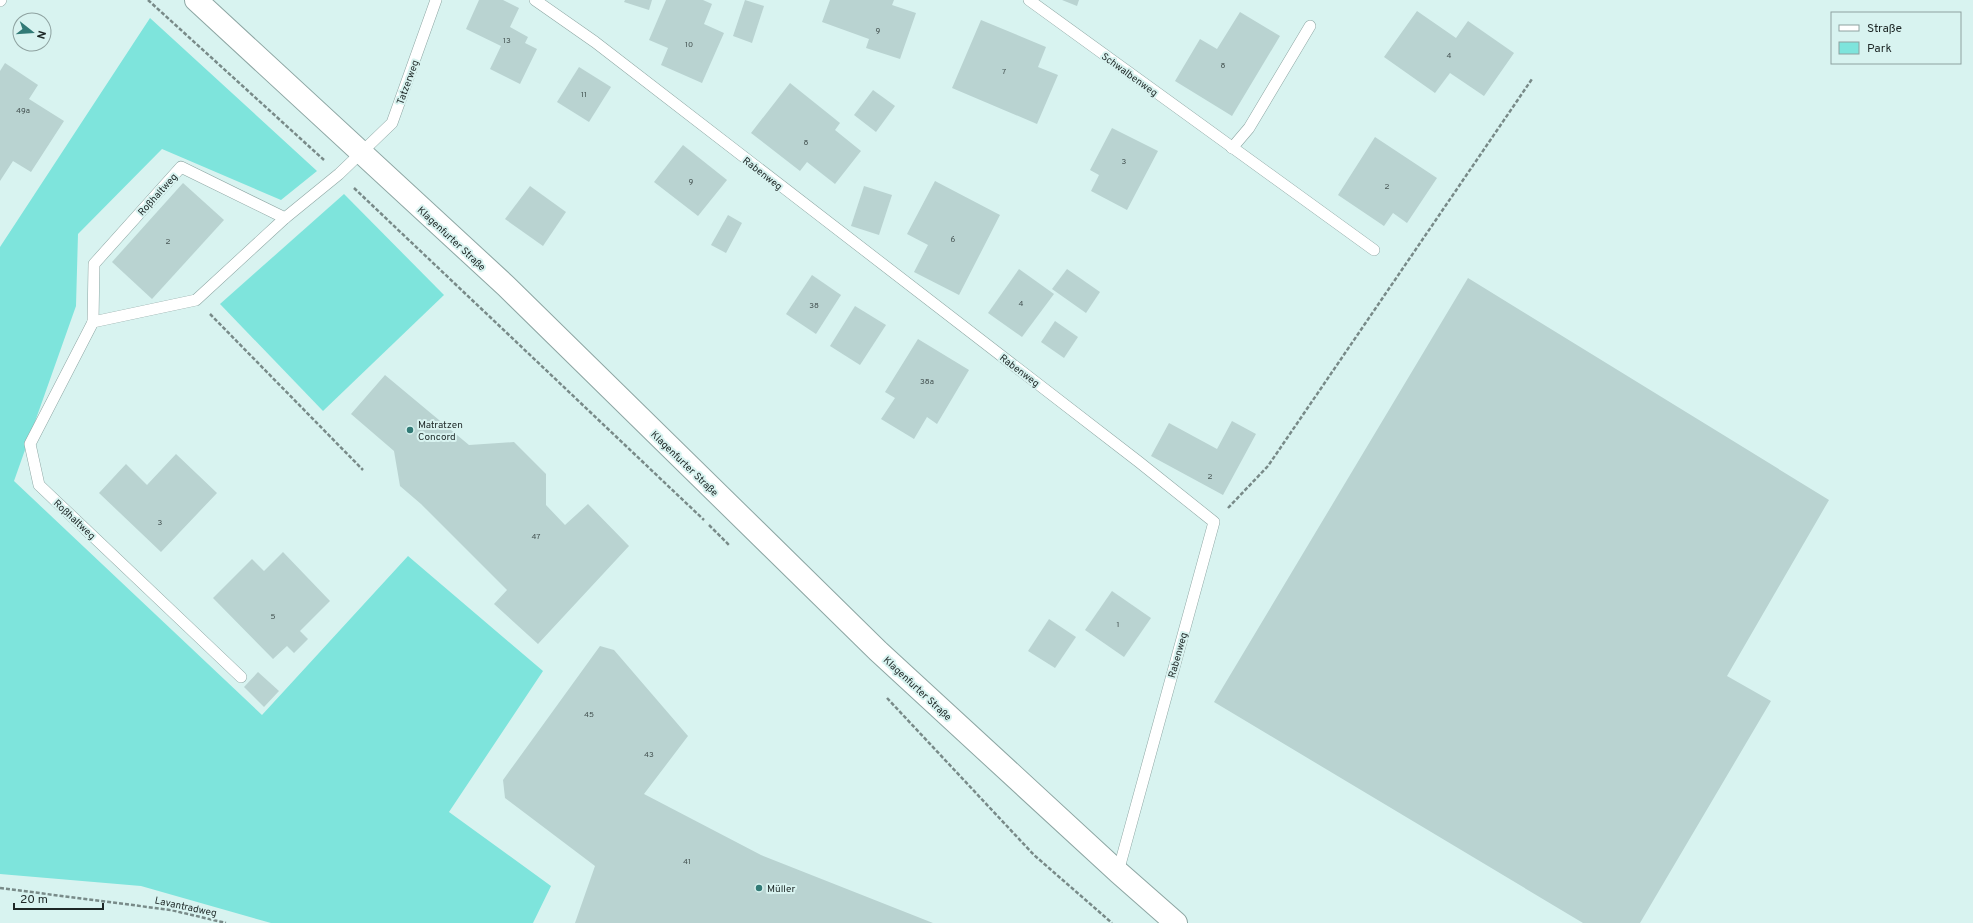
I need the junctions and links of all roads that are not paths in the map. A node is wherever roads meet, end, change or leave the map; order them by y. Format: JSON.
{"nodes":[{"id":1,"x":196,"y":0,"type":"edge"},
{"id":2,"x":436,"y":0,"type":"edge"},
{"id":3,"x":535,"y":0,"type":"edge"},
{"id":4,"x":1029,"y":0,"type":"edge"},
{"id":5,"x":1310,"y":26,"type":"dead end"},
{"id":6,"x":1232,"y":148,"type":"junction"},
{"id":7,"x":360,"y":153,"type":"junction"},
{"id":8,"x":285,"y":218,"type":"junction"},
{"id":9,"x":1374,"y":250,"type":"dead end"},
{"id":10,"x":93,"y":322,"type":"junction"},
{"id":11,"x":241,"y":677,"type":"dead end"},
{"id":12,"x":1118,"y":872,"type":"junction"},
{"id":13,"x":1176,"y":923,"type":"edge"}],
"edges":[{"from":1,"to":7,"type":"main road","name":"Klagenfurter Straße"},
{"from":2,"to":7,"type":"lane","name":"Tatzerweg"},
{"from":3,"to":12,"type":"lane","name":"Rabenweg"},
{"from":4,"to":6,"type":"lane","name":"Schwalbenweg"},
{"from":5,"to":6,"type":"lane"},
{"from":6,"to":9,"type":"lane","name":"Schwalbenweg"},
{"from":7,"to":8,"type":"lane"},
{"from":7,"to":12,"type":"main road","name":"Klagenfurter Straße"},
{"from":8,"to":10,"type":"lane"},
{"from":8,"to":10,"type":"lane","name":"Roßhaltweg"},
{"from":10,"to":11,"type":"lane","name":"Roßhaltweg"},
{"from":12,"to":13,"type":"main road","name":"Klagenfurter Straße"}]}
